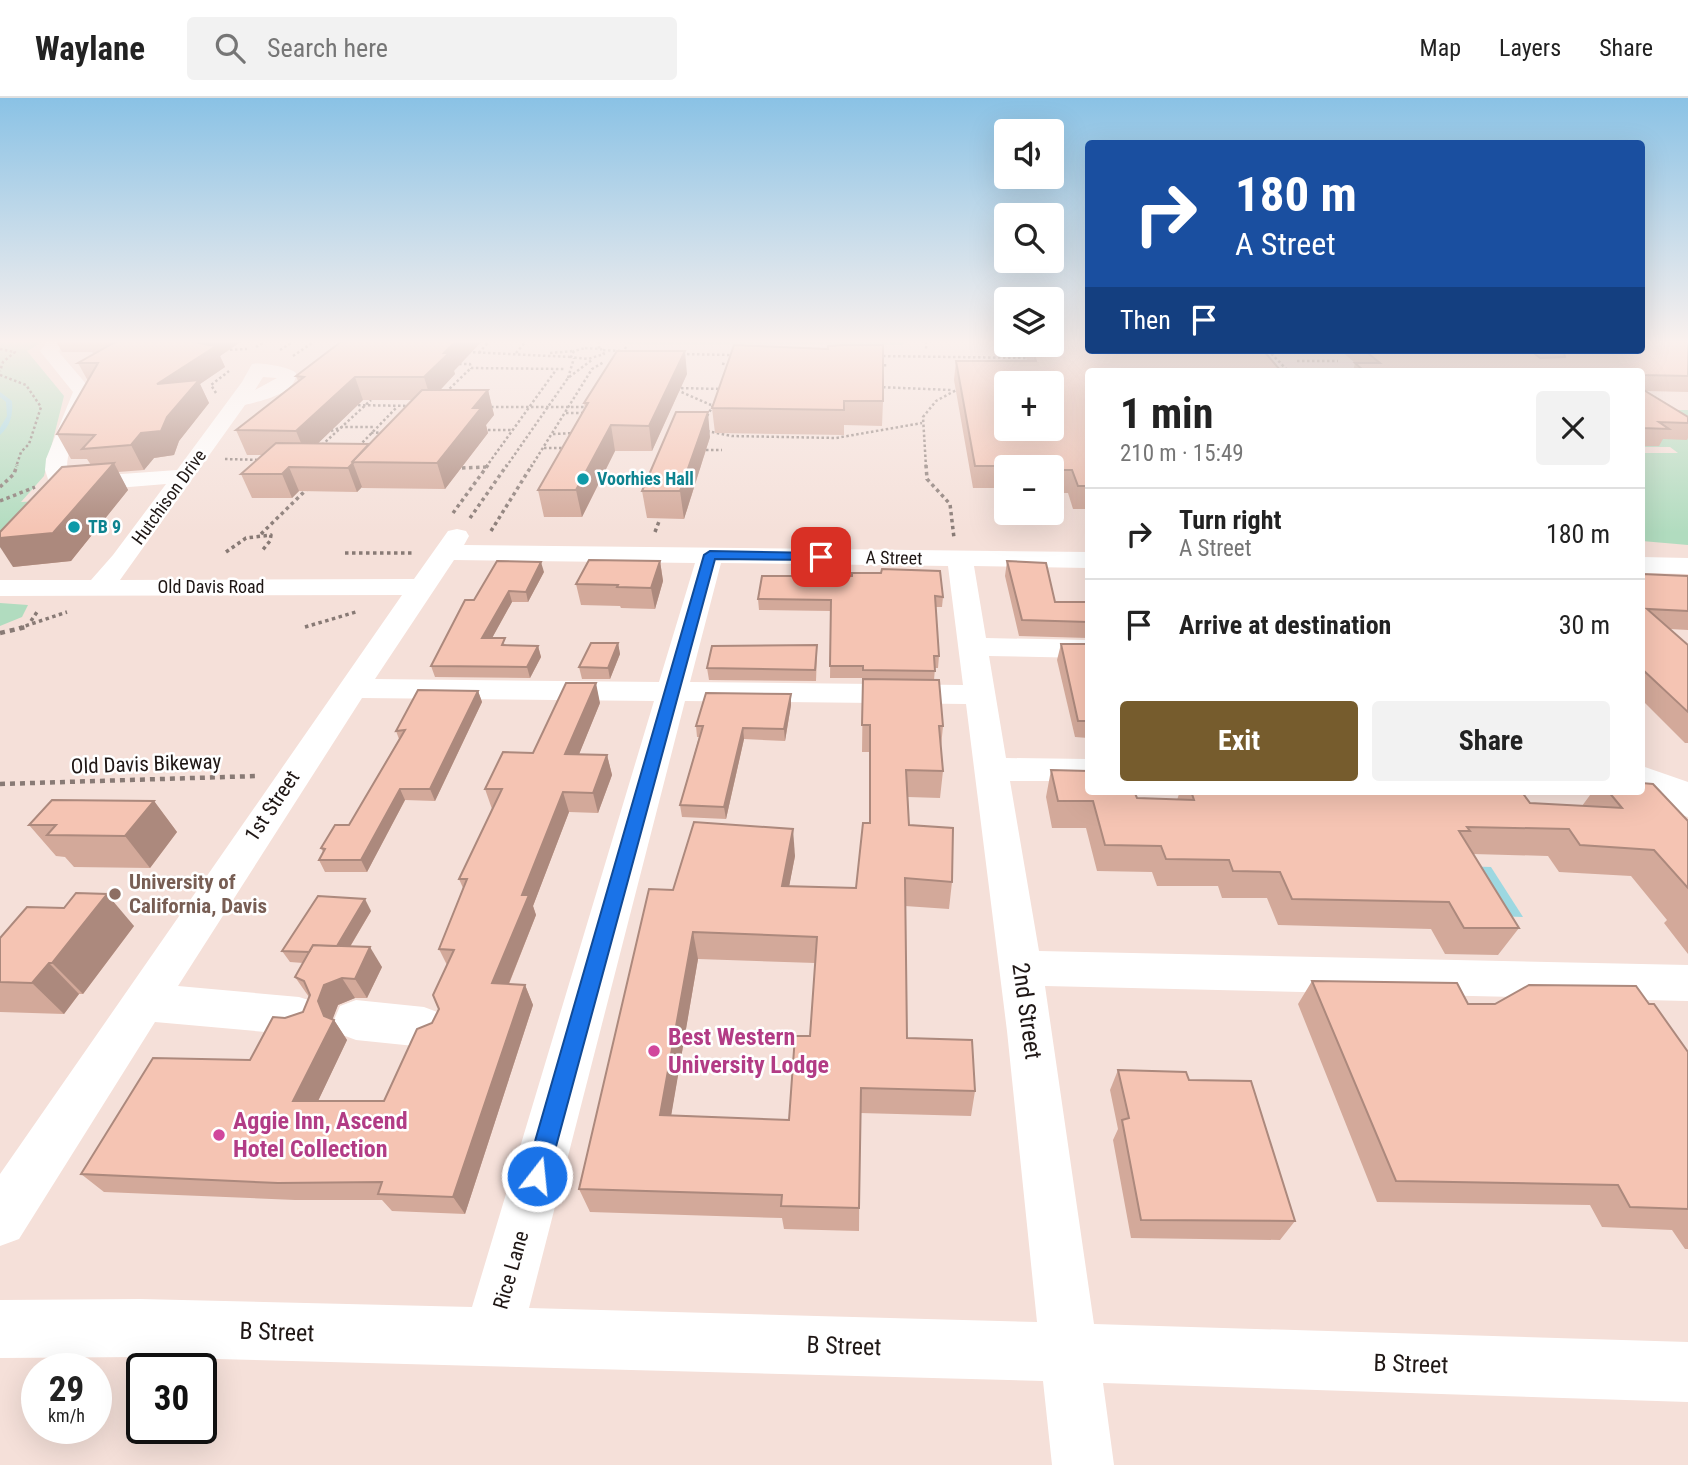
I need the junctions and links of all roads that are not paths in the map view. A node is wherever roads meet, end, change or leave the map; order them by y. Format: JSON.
{"nodes":[{"id":1,"x":81,"y":405,"type":"edge"},
{"id":2,"x":236,"y":405,"type":"edge"},
{"id":3,"x":184,"y":476,"type":"junction"},
{"id":4,"x":440,"y":549,"type":"junction"},
{"id":5,"x":710,"y":555,"type":"junction"},
{"id":6,"x":960,"y":559,"type":"junction"},
{"id":7,"x":1085,"y":560,"type":"edge"},
{"id":8,"x":1645,"y":565,"type":"edge"},
{"id":9,"x":1688,"y":566,"type":"edge"},
{"id":10,"x":0,"y":588,"type":"edge"},
{"id":11,"x":97,"y":588,"type":"junction"},
{"id":12,"x":974,"y":647,"type":"junction"},
{"id":13,"x":1085,"y":649,"type":"edge"},
{"id":14,"x":352,"y":688,"type":"junction"},
{"id":15,"x":671,"y":691,"type":"junction"},
{"id":16,"x":981,"y":695,"type":"junction"},
{"id":17,"x":991,"y":769,"type":"junction"},
{"id":18,"x":1085,"y":770,"type":"edge"},
{"id":19,"x":1660,"y":771,"type":"edge"},
{"id":20,"x":1688,"y":804,"type":"edge"},
{"id":21,"x":1021,"y":968,"type":"junction"},
{"id":22,"x":1688,"y":983,"type":"edge"},
{"id":23,"x":143,"y":1002,"type":"junction"},
{"id":24,"x":299,"y":1016,"type":"edge"},
{"id":25,"x":356,"y":1020,"type":"dead end"},
{"id":26,"x":424,"y":1027,"type":"edge"},
{"id":27,"x":0,"y":1220,"type":"edge"},
{"id":28,"x":0,"y":1329,"type":"edge"},
{"id":29,"x":492,"y":1338,"type":"junction"},
{"id":30,"x":1069,"y":1354,"type":"junction"},
{"id":31,"x":1688,"y":1372,"type":"edge"},
{"id":32,"x":1083,"y":1465,"type":"edge"}],
"edges":[{"from":1,"to":3,"type":"street"},
{"from":2,"to":3,"type":"street","name":"Hutchison Drive"},
{"from":3,"to":11,"type":"street","name":"Hutchison Drive"},
{"from":4,"to":5,"type":"street","name":"A Street"},
{"from":4,"to":11,"type":"street","name":"Old Davis Road"},
{"from":4,"to":14,"type":"street","name":"1st Street"},
{"from":5,"to":6,"type":"street","name":"A Street"},
{"from":5,"to":15,"type":"street","name":"Rice Lane"},
{"from":6,"to":7,"type":"street","name":"A Street"},
{"from":6,"to":12,"type":"street","name":"2nd Street"},
{"from":8,"to":9,"type":"street"},
{"from":10,"to":11,"type":"street","name":"Old Davis Road"},
{"from":12,"to":13,"type":"street"},
{"from":12,"to":16,"type":"street","name":"2nd Street"},
{"from":14,"to":15,"type":"street"},
{"from":14,"to":23,"type":"street","name":"1st Street"},
{"from":15,"to":16,"type":"street"},
{"from":15,"to":29,"type":"street","name":"Rice Lane"},
{"from":16,"to":17,"type":"street","name":"2nd Street"},
{"from":17,"to":18,"type":"street"},
{"from":17,"to":21,"type":"street","name":"2nd Street"},
{"from":19,"to":20,"type":"street"},
{"from":21,"to":22,"type":"street"},
{"from":21,"to":30,"type":"street","name":"2nd Street"},
{"from":23,"to":24,"type":"street"},
{"from":23,"to":27,"type":"street","name":"1st Street"},
{"from":25,"to":26,"type":"street"},
{"from":28,"to":29,"type":"street","name":"B Street"},
{"from":29,"to":30,"type":"street","name":"B Street"},
{"from":30,"to":31,"type":"street","name":"B Street"},
{"from":30,"to":32,"type":"street","name":"2nd Street"}]}
